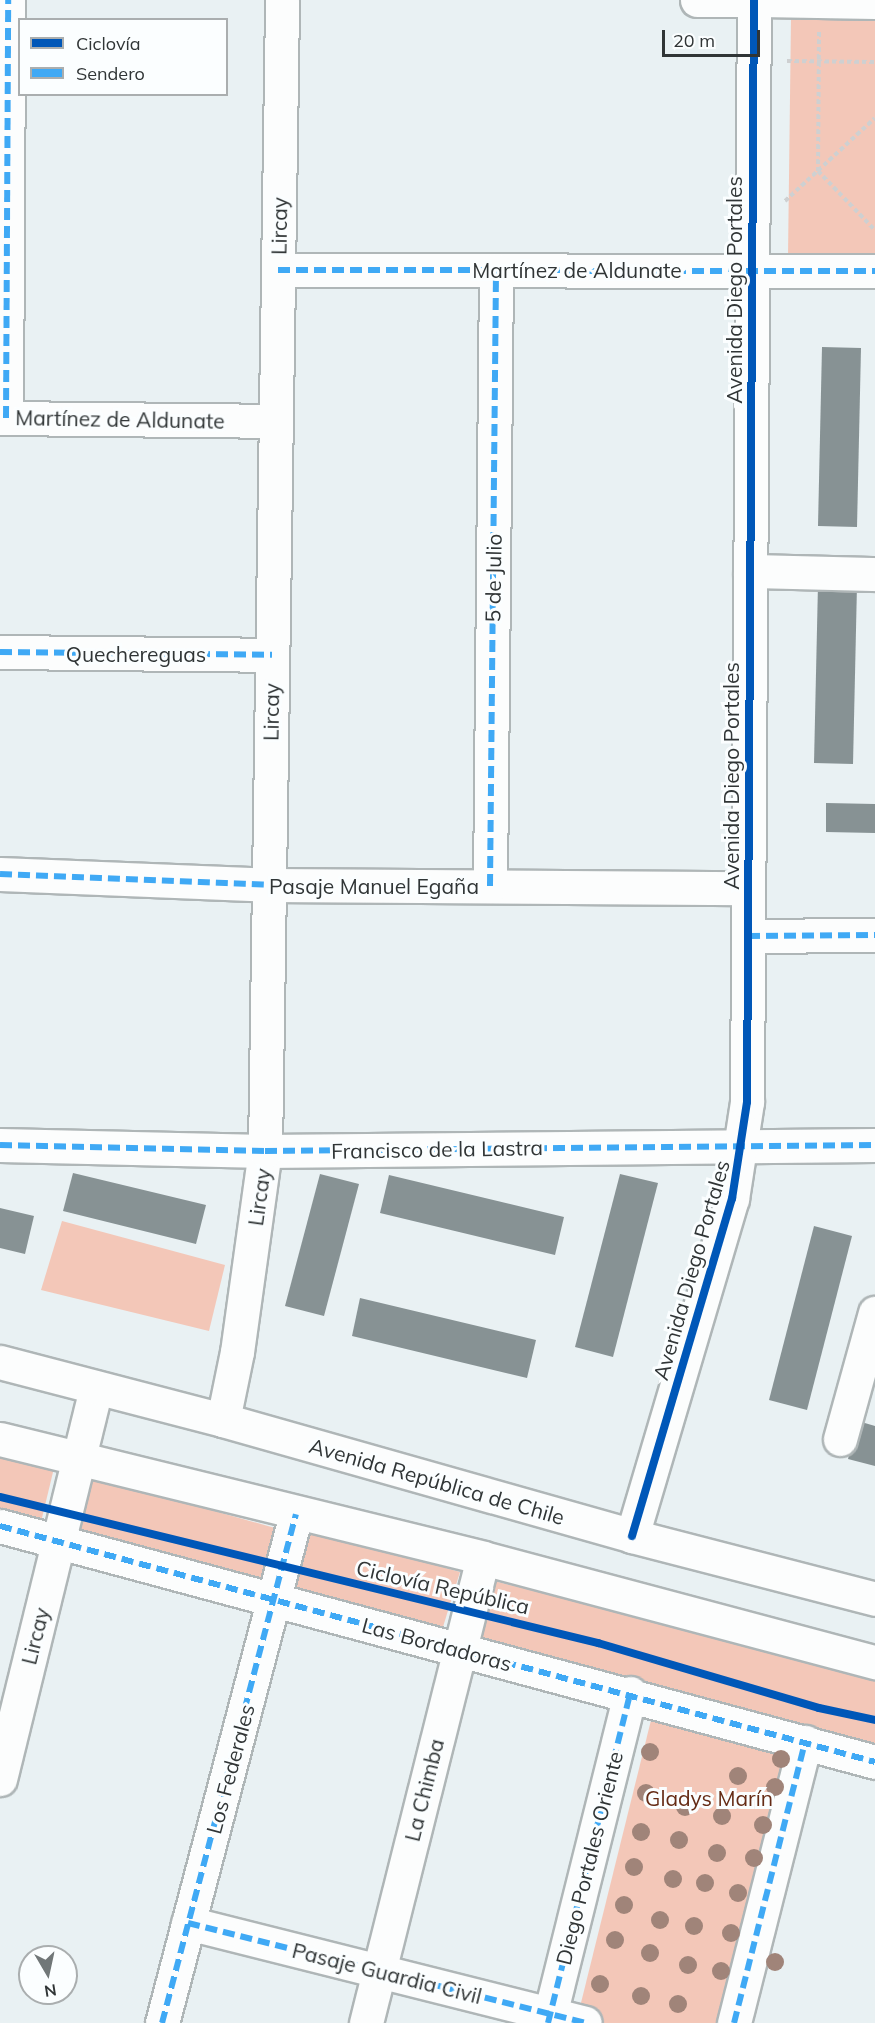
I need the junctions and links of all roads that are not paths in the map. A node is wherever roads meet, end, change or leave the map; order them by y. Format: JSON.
{"nodes":[{"id":1,"x":8,"y":0,"type":"edge"},
{"id":2,"x":282,"y":0,"type":"edge"},
{"id":3,"x":697,"y":0,"type":"edge"},
{"id":4,"x":749,"y":0,"type":"edge"},
{"id":5,"x":754,"y":0,"type":"edge"},
{"id":6,"x":760,"y":0,"type":"edge"},
{"id":7,"x":819,"y":1,"type":"edge"},
{"id":8,"x":875,"y":2,"type":"edge"},
{"id":9,"x":278,"y":270,"type":"junction"},
{"id":10,"x":496,"y":270,"type":"junction"},
{"id":11,"x":752,"y":271,"type":"junction"},
{"id":12,"x":875,"y":271,"type":"edge"},
{"id":13,"x":3,"y":418,"type":"edge"},
{"id":14,"x":276,"y":421,"type":"junction"},
{"id":15,"x":750,"y":571,"type":"junction"},
{"id":16,"x":875,"y":574,"type":"edge"},
{"id":17,"x":0,"y":652,"type":"edge"},
{"id":18,"x":272,"y":655,"type":"junction"},
{"id":19,"x":0,"y":874,"type":"edge"},
{"id":20,"x":269,"y":885,"type":"junction"},
{"id":21,"x":490,"y":886,"type":"junction"},
{"id":22,"x":748,"y":888,"type":"junction"},
{"id":23,"x":875,"y":934,"type":"edge"},
{"id":24,"x":748,"y":936,"type":"junction"},
{"id":25,"x":0,"y":1145,"type":"edge"},
{"id":26,"x":744,"y":1145,"type":"junction"},
{"id":27,"x":875,"y":1145,"type":"edge"},
{"id":28,"x":265,"y":1151,"type":"junction"},
{"id":29,"x":873,"y":1330,"type":"edge"},
{"id":30,"x":0,"y":1362,"type":"edge"},
{"id":31,"x":96,"y":1388,"type":"junction"},
{"id":32,"x":223,"y":1420,"type":"junction"},
{"id":33,"x":0,"y":1439,"type":"edge"},
{"id":34,"x":840,"y":1439,"type":"dead end"},
{"id":35,"x":79,"y":1459,"type":"junction"},
{"id":36,"x":297,"y":1514,"type":"junction"},
{"id":37,"x":0,"y":1526,"type":"edge"},
{"id":38,"x":632,"y":1536,"type":"junction"},
{"id":39,"x":58,"y":1540,"type":"junction"},
{"id":40,"x":483,"y":1558,"type":"junction"},
{"id":41,"x":875,"y":1599,"type":"edge"},
{"id":42,"x":276,"y":1601,"type":"junction"},
{"id":43,"x":459,"y":1650,"type":"junction"},
{"id":44,"x":875,"y":1662,"type":"edge"},
{"id":45,"x":630,"y":1693,"type":"junction"},
{"id":46,"x":805,"y":1742,"type":"junction"},
{"id":47,"x":875,"y":1762,"type":"edge"},
{"id":48,"x":0,"y":1779,"type":"edge"},
{"id":49,"x":189,"y":1923,"type":"junction"},
{"id":50,"x":379,"y":1971,"type":"junction"},
{"id":51,"x":549,"y":2019,"type":"edge"},
{"id":52,"x":162,"y":2023,"type":"edge"},
{"id":53,"x":366,"y":2023,"type":"edge"},
{"id":54,"x":585,"y":2023,"type":"edge"},
{"id":55,"x":734,"y":2023,"type":"edge"}],
"edges":[{"from":1,"to":13,"type":"street"},
{"from":2,"to":9,"type":"street","name":"Lircay"},
{"from":3,"to":4,"type":"street"},
{"from":5,"to":11,"type":"street","name":"Avenida Diego Portales"},
{"from":6,"to":7,"type":"street"},
{"from":7,"to":8,"type":"street"},
{"from":9,"to":10,"type":"street","name":"Martínez de Aldunate"},
{"from":9,"to":14,"type":"street","name":"Lircay"},
{"from":10,"to":11,"type":"street","name":"Martínez de Aldunate"},
{"from":10,"to":21,"type":"street","name":"5 de Julio"},
{"from":11,"to":12,"type":"street","name":"Martínez de Aldunate"},
{"from":11,"to":15,"type":"street","name":"Avenida Diego Portales"},
{"from":13,"to":14,"type":"street","name":"Martínez de Aldunate"},
{"from":14,"to":18,"type":"street","name":"Lircay"},
{"from":15,"to":16,"type":"street"},
{"from":15,"to":22,"type":"street","name":"Avenida Diego Portales"},
{"from":17,"to":18,"type":"street","name":"Quechereguas"},
{"from":18,"to":20,"type":"street","name":"Lircay"},
{"from":19,"to":20,"type":"street","name":"Pasaje Manuel Egaña"},
{"from":20,"to":21,"type":"street","name":"Pasaje Manuel Egaña"},
{"from":20,"to":28,"type":"street","name":"Lircay"},
{"from":21,"to":22,"type":"street","name":"Pasaje Manuel Egaña"},
{"from":22,"to":24,"type":"street","name":"Avenida Diego Portales"},
{"from":23,"to":24,"type":"street"},
{"from":24,"to":26,"type":"street","name":"Avenida Diego Portales"},
{"from":25,"to":28,"type":"street","name":"Francisco de la Lastra"},
{"from":26,"to":27,"type":"street","name":"Francisco de la Lastra"},
{"from":26,"to":28,"type":"street","name":"Francisco de la Lastra"},
{"from":26,"to":38,"type":"street","name":"Avenida Diego Portales"},
{"from":28,"to":32,"type":"street","name":"Lircay"},
{"from":29,"to":34,"type":"street"},
{"from":30,"to":31,"type":"street","name":"Avenida República de Chile"},
{"from":31,"to":32,"type":"street","name":"Avenida República de Chile"},
{"from":31,"to":35,"type":"street","name":"Lircay"},
{"from":32,"to":38,"type":"street","name":"Avenida República de Chile"},
{"from":33,"to":35,"type":"street"},
{"from":35,"to":36,"type":"street"},
{"from":35,"to":39,"type":"street","name":"Lircay"},
{"from":36,"to":40,"type":"street"},
{"from":36,"to":42,"type":"street","name":"Los Federales"},
{"from":37,"to":39,"type":"street","name":"Las Bordadoras"},
{"from":38,"to":41,"type":"street","name":"Avenida República de Chile"},
{"from":39,"to":42,"type":"street","name":"Las Bordadoras"},
{"from":39,"to":48,"type":"street","name":"Lircay"},
{"from":40,"to":43,"type":"street","name":"La Chimba"},
{"from":40,"to":44,"type":"street"},
{"from":42,"to":43,"type":"street","name":"Las Bordadoras"},
{"from":42,"to":49,"type":"street","name":"Los Federales"},
{"from":43,"to":45,"type":"street","name":"Las Bordadoras"},
{"from":43,"to":50,"type":"street","name":"La Chimba"},
{"from":45,"to":46,"type":"street","name":"Las Bordadoras"},
{"from":45,"to":51,"type":"street","name":"Diego Portales Oriente"},
{"from":46,"to":47,"type":"street","name":"Las Bordadoras"},
{"from":46,"to":55,"type":"street"},
{"from":49,"to":50,"type":"street","name":"Pasaje Guardia Civil"},
{"from":49,"to":52,"type":"street","name":"Los Federales"},
{"from":50,"to":51,"type":"street","name":"Pasaje Guardia Civil"},
{"from":50,"to":53,"type":"street","name":"La Chimba"},
{"from":51,"to":54,"type":"street","name":"Pasaje Guardia Civil"}]}
